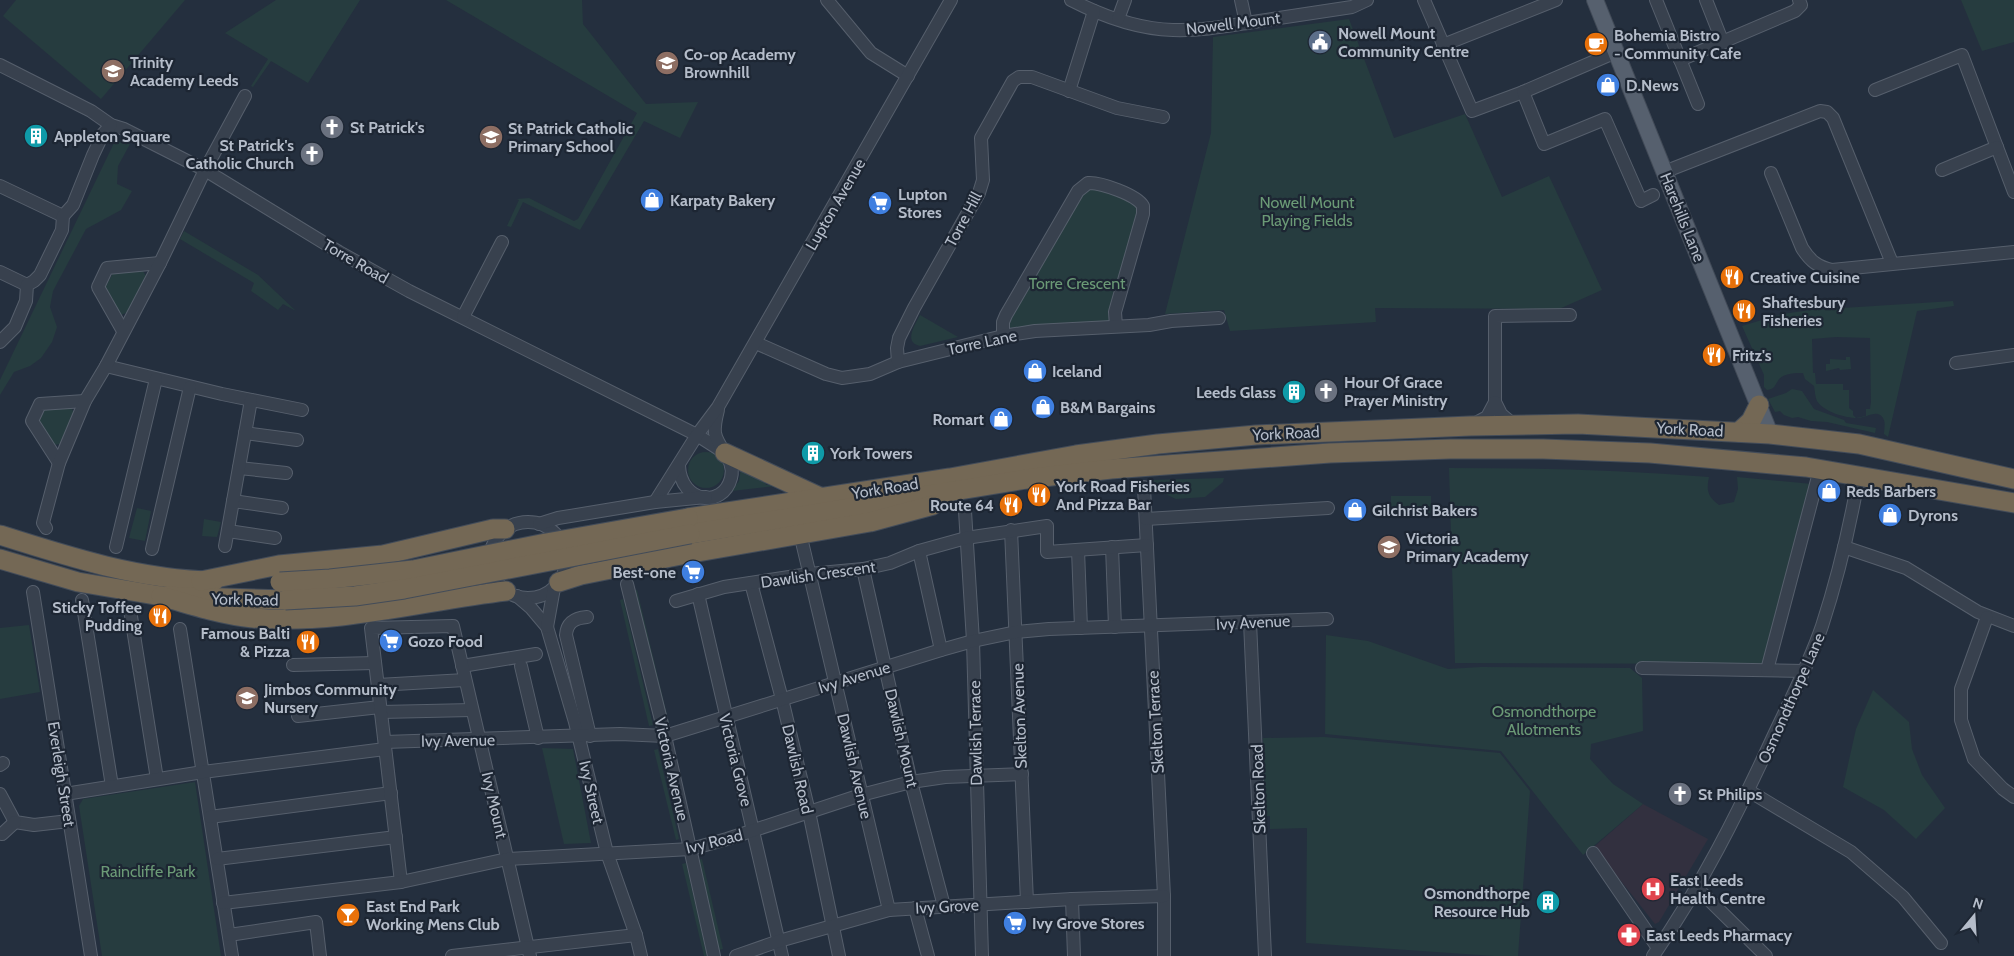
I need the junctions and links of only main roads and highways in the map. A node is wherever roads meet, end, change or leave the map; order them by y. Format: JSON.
{"nodes":[{"id":1,"x":1595,"y":0,"type":"edge"},
{"id":2,"x":1759,"y":406,"type":"junction"},
{"id":3,"x":1739,"y":432,"type":"junction"},
{"id":4,"x":1770,"y":434,"type":"junction"},
{"id":5,"x":1832,"y":441,"type":"junction"},
{"id":6,"x":721,"y":450,"type":"road end"},
{"id":7,"x":1813,"y":468,"type":"junction"},
{"id":8,"x":1859,"y":475,"type":"junction"},
{"id":9,"x":1026,"y":479,"type":"junction"},
{"id":10,"x":2014,"y":479,"type":"edge"},
{"id":11,"x":823,"y":498,"type":"junction"},
{"id":12,"x":2014,"y":503,"type":"edge"},
{"id":13,"x":689,"y":526,"type":"junction"},
{"id":14,"x":505,"y":529,"type":"road end"},
{"id":15,"x":0,"y":535,"type":"edge"},
{"id":16,"x":0,"y":559,"type":"edge"},
{"id":17,"x":201,"y":581,"type":"junction"},
{"id":18,"x":557,"y":585,"type":"road end"},
{"id":19,"x":511,"y":593,"type":"road end"},
{"id":20,"x":161,"y":596,"type":"junction"}],
"edges":[{"from":1,"to":2,"type":"main road","name":"Harehills Lane"},
{"from":2,"to":3,"type":"highway"},
{"from":2,"to":4,"type":"main road","name":"Harehills Lane"},
{"from":3,"to":4,"type":"highway","name":"York Road"},
{"from":3,"to":11,"type":"highway","name":"York Road"},
{"from":4,"to":5,"type":"highway","name":"York Road"},
{"from":4,"to":7,"type":"highway"},
{"from":5,"to":8,"type":"highway"},
{"from":5,"to":10,"type":"highway","name":"York Road"},
{"from":6,"to":11,"type":"highway"},
{"from":7,"to":8,"type":"highway","name":"York Road"},
{"from":7,"to":9,"type":"highway","name":"York Road"},
{"from":8,"to":12,"type":"highway","name":"York Road"},
{"from":9,"to":13,"type":"highway","name":"York Road"},
{"from":9,"to":18,"type":"highway"},
{"from":11,"to":13,"type":"highway","name":"York Road"},
{"from":13,"to":17,"type":"highway","name":"York Road","bridge":true},
{"from":13,"to":20,"type":"highway","name":"York Road","bridge":true},
{"from":14,"to":17,"type":"highway"},
{"from":15,"to":17,"type":"highway","name":"York Road"},
{"from":16,"to":20,"type":"highway","name":"York Road"},
{"from":19,"to":20,"type":"highway"}]}
